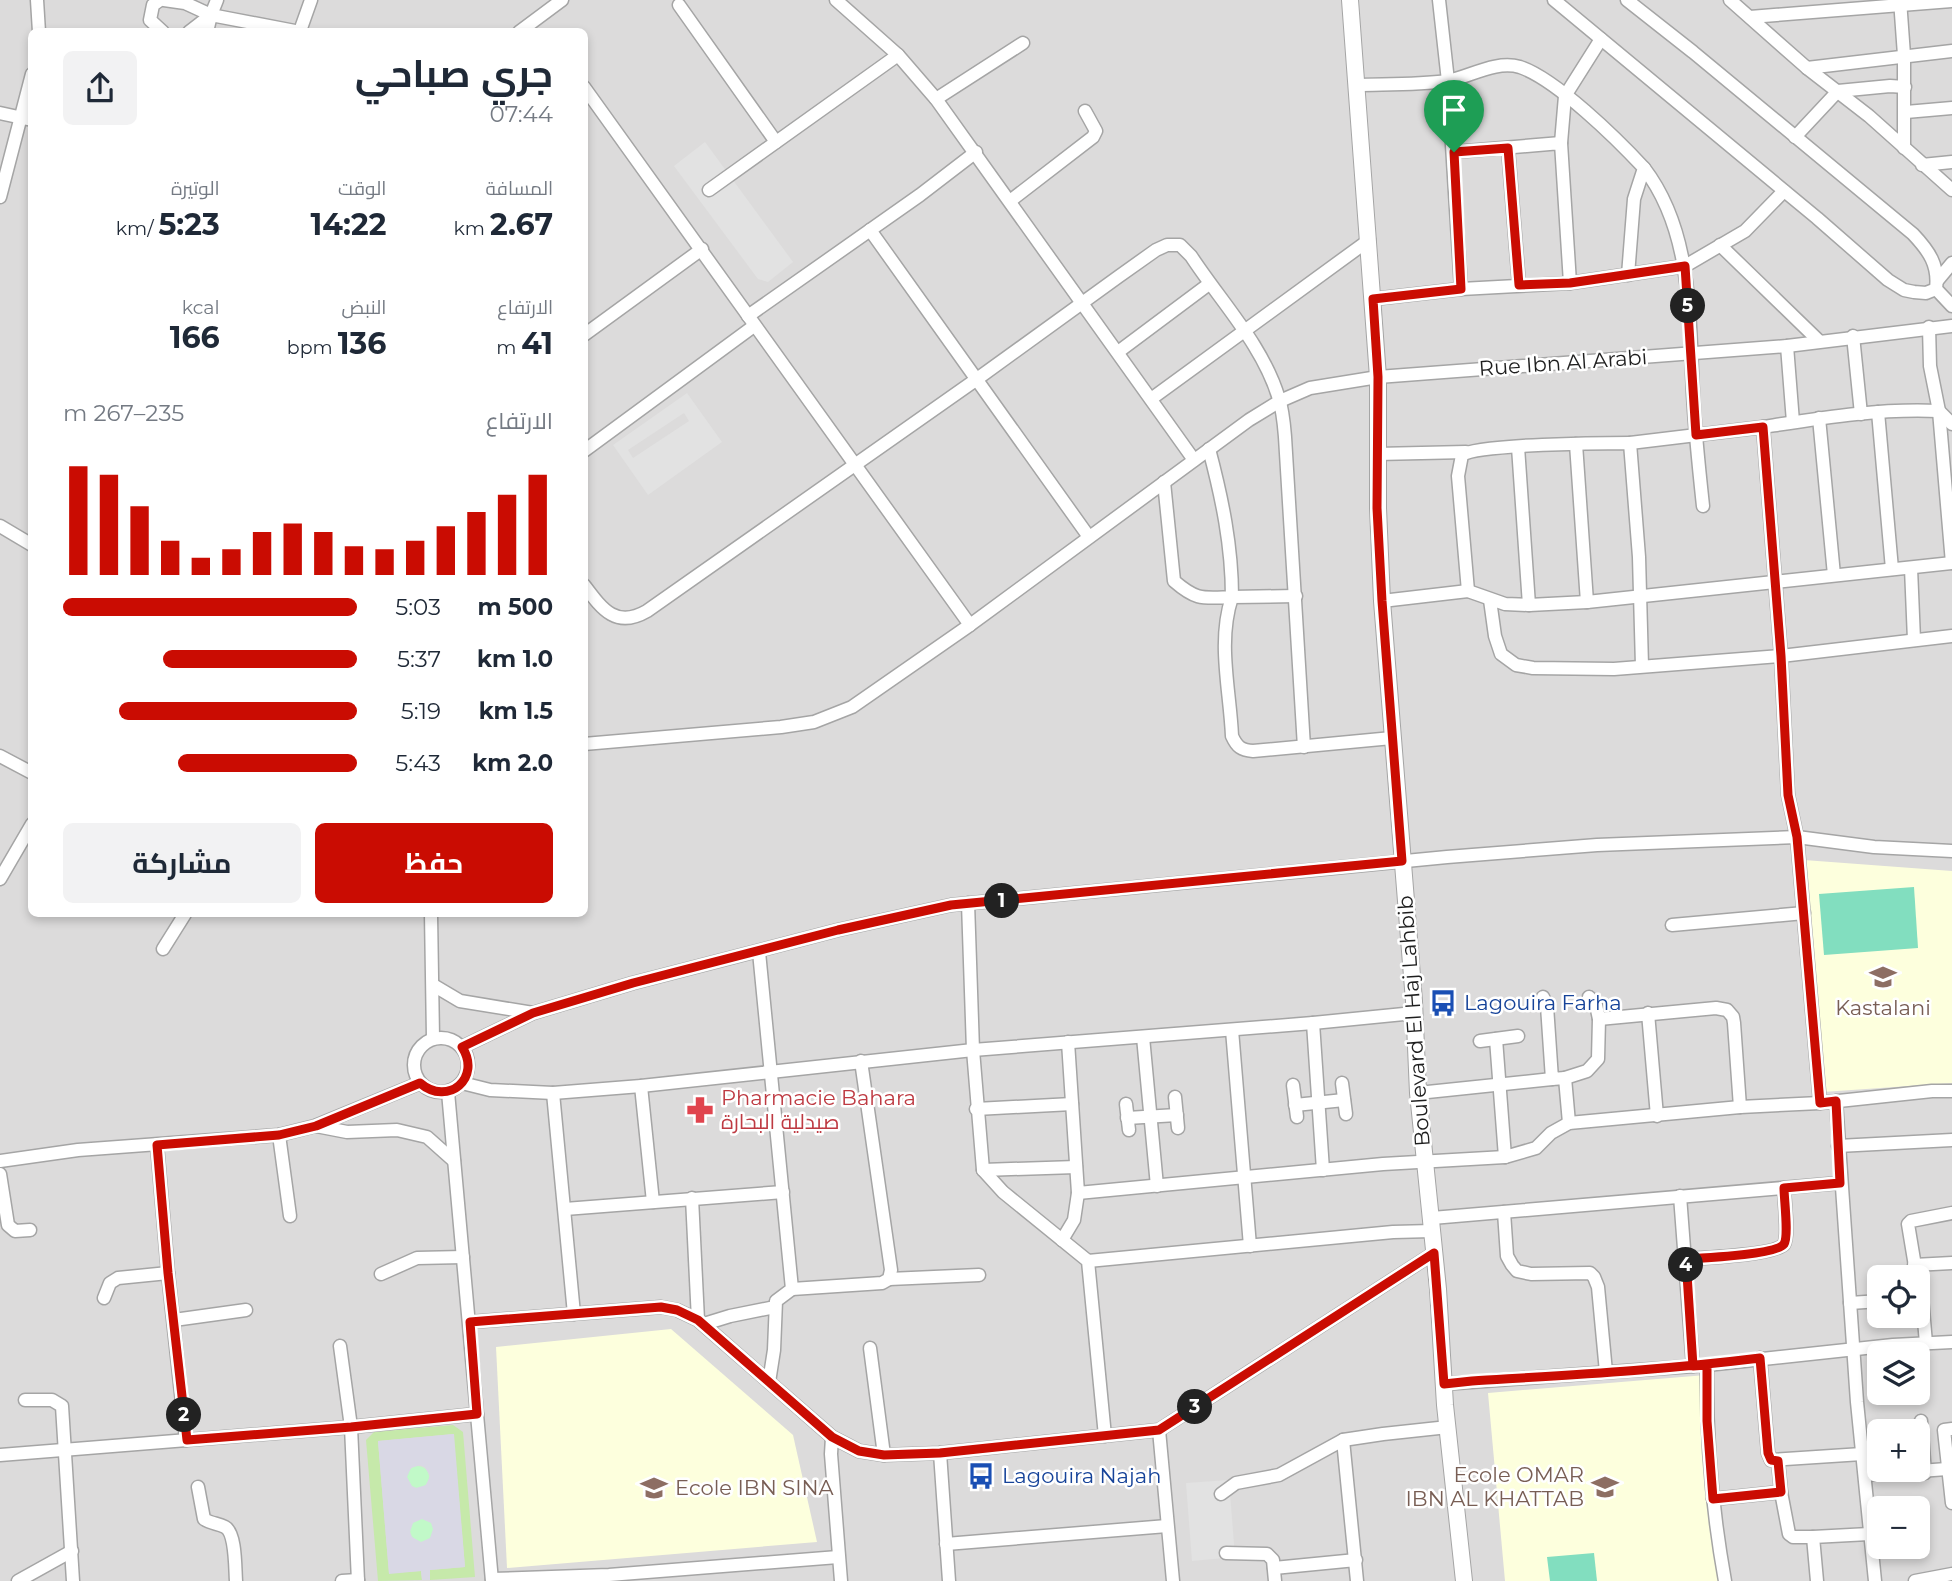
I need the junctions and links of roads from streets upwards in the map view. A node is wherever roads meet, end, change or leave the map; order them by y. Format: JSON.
{"nodes":[{"id":1,"x":37,"y":0,"type":"edge"},
{"id":2,"x":162,"y":0,"type":"edge"},
{"id":3,"x":217,"y":0,"type":"edge"},
{"id":4,"x":311,"y":0,"type":"edge"},
{"id":5,"x":562,"y":0,"type":"edge"},
{"id":6,"x":836,"y":0,"type":"edge"},
{"id":7,"x":1350,"y":0,"type":"edge"},
{"id":8,"x":1439,"y":0,"type":"edge"},
{"id":9,"x":1554,"y":0,"type":"edge"},
{"id":10,"x":1730,"y":0,"type":"edge"},
{"id":11,"x":1952,"y":1,"type":"edge"},
{"id":12,"x":1634,"y":2,"type":"edge"},
{"id":13,"x":1900,"y":2,"type":"edge"},
{"id":14,"x":679,"y":5,"type":"dead end"},
{"id":15,"x":211,"y":15,"type":"junction"},
{"id":16,"x":1750,"y":17,"type":"junction"},
{"id":17,"x":536,"y":20,"type":"junction"},
{"id":18,"x":39,"y":28,"type":"edge"},
{"id":19,"x":159,"y":28,"type":"edge"},
{"id":20,"x":194,"y":28,"type":"edge"},
{"id":21,"x":208,"y":28,"type":"edge"},
{"id":22,"x":283,"y":28,"type":"edge"},
{"id":23,"x":301,"y":28,"type":"edge"},
{"id":24,"x":525,"y":28,"type":"edge"},
{"id":25,"x":541,"y":28,"type":"edge"},
{"id":26,"x":1601,"y":39,"type":"junction"},
{"id":27,"x":1023,"y":43,"type":"dead end"},
{"id":28,"x":1952,"y":51,"type":"edge"},
{"id":29,"x":898,"y":55,"type":"junction"},
{"id":30,"x":1904,"y":55,"type":"junction"},
{"id":31,"x":1807,"y":68,"type":"junction"},
{"id":32,"x":1448,"y":80,"type":"junction"},
{"id":33,"x":1356,"y":85,"type":"junction"},
{"id":34,"x":1905,"y":87,"type":"junction"},
{"id":35,"x":1838,"y":91,"type":"junction"},
{"id":36,"x":588,"y":92,"type":"edge"},
{"id":37,"x":1565,"y":96,"type":"junction"},
{"id":38,"x":936,"y":99,"type":"junction"},
{"id":39,"x":1952,"y":108,"type":"edge"},
{"id":40,"x":1085,"y":111,"type":"dead end"},
{"id":41,"x":1906,"y":112,"type":"junction"},
{"id":42,"x":0,"y":113,"type":"edge"},
{"id":43,"x":26,"y":119,"type":"edge"},
{"id":44,"x":1795,"y":137,"type":"junction"},
{"id":45,"x":776,"y":142,"type":"junction"},
{"id":46,"x":1561,"y":143,"type":"junction"},
{"id":47,"x":1508,"y":148,"type":"junction"},
{"id":48,"x":1904,"y":148,"type":"junction"},
{"id":49,"x":976,"y":152,"type":"junction"},
{"id":50,"x":1454,"y":152,"type":"junction"},
{"id":51,"x":1952,"y":162,"type":"edge"},
{"id":52,"x":1922,"y":165,"type":"junction"},
{"id":53,"x":1644,"y":168,"type":"junction"},
{"id":54,"x":709,"y":190,"type":"dead end"},
{"id":55,"x":1952,"y":190,"type":"edge"},
{"id":56,"x":1784,"y":191,"type":"junction"},
{"id":57,"x":0,"y":197,"type":"edge"},
{"id":58,"x":1010,"y":201,"type":"junction"},
{"id":59,"x":870,"y":230,"type":"junction"},
{"id":60,"x":1369,"y":240,"type":"junction"},
{"id":61,"x":1720,"y":245,"type":"junction"},
{"id":62,"x":702,"y":249,"type":"junction"},
{"id":63,"x":1952,"y":263,"type":"edge"},
{"id":64,"x":1685,"y":266,"type":"junction"},
{"id":65,"x":1628,"y":275,"type":"junction"},
{"id":66,"x":1570,"y":283,"type":"junction"},
{"id":67,"x":1209,"y":284,"type":"junction"},
{"id":68,"x":1519,"y":285,"type":"junction"},
{"id":69,"x":1936,"y":285,"type":"junction"},
{"id":70,"x":1461,"y":289,"type":"junction"},
{"id":71,"x":1373,"y":299,"type":"junction"},
{"id":72,"x":1082,"y":302,"type":"junction"},
{"id":73,"x":1952,"y":306,"type":"edge"},
{"id":74,"x":751,"y":321,"type":"junction"},
{"id":75,"x":1952,"y":326,"type":"edge"},
{"id":76,"x":1928,"y":327,"type":"junction"},
{"id":77,"x":1244,"y":329,"type":"junction"},
{"id":78,"x":588,"y":332,"type":"edge"},
{"id":79,"x":1853,"y":337,"type":"junction"},
{"id":80,"x":1819,"y":341,"type":"junction"},
{"id":81,"x":1787,"y":346,"type":"junction"},
{"id":82,"x":1118,"y":352,"type":"junction"},
{"id":83,"x":1691,"y":354,"type":"junction"},
{"id":84,"x":1378,"y":377,"type":"junction"},
{"id":85,"x":977,"y":379,"type":"junction"},
{"id":86,"x":1151,"y":399,"type":"junction"},
{"id":87,"x":1280,"y":401,"type":"junction"},
{"id":88,"x":1939,"y":411,"type":"junction"},
{"id":89,"x":1878,"y":412,"type":"junction"},
{"id":90,"x":1861,"y":414,"type":"junction"},
{"id":91,"x":1819,"y":418,"type":"junction"},
{"id":92,"x":1793,"y":422,"type":"junction"},
{"id":93,"x":1952,"y":424,"type":"edge"},
{"id":94,"x":1763,"y":427,"type":"junction"},
{"id":95,"x":1696,"y":435,"type":"junction"},
{"id":96,"x":1630,"y":443,"type":"junction"},
{"id":97,"x":1576,"y":444,"type":"junction"},
{"id":98,"x":1518,"y":447,"type":"junction"},
{"id":99,"x":588,"y":448,"type":"edge"},
{"id":100,"x":1209,"y":449,"type":"junction"},
{"id":101,"x":1466,"y":452,"type":"junction"},
{"id":102,"x":1377,"y":454,"type":"junction"},
{"id":103,"x":1194,"y":460,"type":"junction"},
{"id":104,"x":854,"y":467,"type":"junction"},
{"id":105,"x":1164,"y":482,"type":"junction"},
{"id":106,"x":1703,"y":506,"type":"dead end"},
{"id":107,"x":0,"y":526,"type":"edge"},
{"id":108,"x":1089,"y":537,"type":"junction"},
{"id":109,"x":28,"y":543,"type":"edge"},
{"id":110,"x":1952,"y":563,"type":"edge"},
{"id":111,"x":1911,"y":568,"type":"junction"},
{"id":112,"x":1892,"y":569,"type":"junction"},
{"id":113,"x":1834,"y":575,"type":"junction"},
{"id":114,"x":1774,"y":581,"type":"junction"},
{"id":115,"x":588,"y":590,"type":"edge"},
{"id":116,"x":1468,"y":590,"type":"junction"},
{"id":117,"x":1296,"y":596,"type":"junction"},
{"id":118,"x":1639,"y":596,"type":"junction"},
{"id":119,"x":1232,"y":597,"type":"junction"},
{"id":120,"x":1490,"y":600,"type":"junction"},
{"id":121,"x":1382,"y":601,"type":"junction"},
{"id":122,"x":1587,"y":602,"type":"junction"},
{"id":123,"x":1529,"y":604,"type":"junction"},
{"id":124,"x":970,"y":625,"type":"junction"},
{"id":125,"x":1952,"y":636,"type":"edge"},
{"id":126,"x":1914,"y":640,"type":"junction"},
{"id":127,"x":1781,"y":656,"type":"junction"},
{"id":128,"x":1642,"y":666,"type":"junction"},
{"id":129,"x":1392,"y":738,"type":"junction"},
{"id":130,"x":588,"y":744,"type":"edge"},
{"id":131,"x":1304,"y":747,"type":"junction"},
{"id":132,"x":0,"y":756,"type":"edge"},
{"id":133,"x":28,"y":771,"type":"edge"},
{"id":134,"x":28,"y":831,"type":"edge"},
{"id":135,"x":1797,"y":837,"type":"junction"},
{"id":136,"x":1952,"y":851,"type":"edge"},
{"id":137,"x":1402,"y":861,"type":"junction"},
{"id":138,"x":0,"y":879,"type":"edge"},
{"id":139,"x":968,"y":903,"type":"junction"},
{"id":140,"x":1804,"y":912,"type":"junction"},
{"id":141,"x":183,"y":917,"type":"edge"},
{"id":142,"x":431,"y":917,"type":"edge"},
{"id":143,"x":1672,"y":925,"type":"dead end"},
{"id":144,"x":163,"y":949,"type":"dead end"},
{"id":145,"x":759,"y":952,"type":"junction"},
{"id":146,"x":433,"y":985,"type":"junction"},
{"id":147,"x":1543,"y":997,"type":"dead end"},
{"id":148,"x":1589,"y":997,"type":"dead end"},
{"id":149,"x":533,"y":1013,"type":"junction"},
{"id":150,"x":1414,"y":1013,"type":"junction"},
{"id":151,"x":1648,"y":1013,"type":"junction"},
{"id":152,"x":1599,"y":1019,"type":"junction"},
{"id":153,"x":1313,"y":1023,"type":"junction"},
{"id":154,"x":1232,"y":1030,"type":"junction"},
{"id":155,"x":1518,"y":1036,"type":"dead end"},
{"id":156,"x":1143,"y":1037,"type":"junction"},
{"id":157,"x":433,"y":1038,"type":"junction"},
{"id":158,"x":1496,"y":1040,"type":"junction"},
{"id":159,"x":1480,"y":1041,"type":"dead end"},
{"id":160,"x":1068,"y":1042,"type":"junction"},
{"id":161,"x":462,"y":1047,"type":"junction"},
{"id":162,"x":973,"y":1050,"type":"junction"},
{"id":163,"x":861,"y":1061,"type":"junction"},
{"id":164,"x":769,"y":1073,"type":"junction"},
{"id":165,"x":1559,"y":1079,"type":"junction"},
{"id":166,"x":420,"y":1083,"type":"junction"},
{"id":167,"x":461,"y":1083,"type":"junction"},
{"id":168,"x":1342,"y":1083,"type":"dead end"},
{"id":169,"x":1501,"y":1084,"type":"junction"},
{"id":170,"x":1293,"y":1085,"type":"dead end"},
{"id":171,"x":641,"y":1086,"type":"junction"},
{"id":172,"x":1952,"y":1091,"type":"edge"},
{"id":173,"x":448,"y":1092,"type":"junction"},
{"id":174,"x":554,"y":1093,"type":"junction"},
{"id":175,"x":1418,"y":1093,"type":"junction"},
{"id":176,"x":1175,"y":1097,"type":"dead end"},
{"id":177,"x":1344,"y":1100,"type":"junction"},
{"id":178,"x":1319,"y":1101,"type":"junction"},
{"id":179,"x":1836,"y":1101,"type":"junction"},
{"id":180,"x":1820,"y":1103,"type":"junction"},
{"id":181,"x":1072,"y":1104,"type":"junction"},
{"id":182,"x":1126,"y":1104,"type":"dead end"},
{"id":183,"x":1740,"y":1107,"type":"junction"},
{"id":184,"x":976,"y":1109,"type":"junction"},
{"id":185,"x":1346,"y":1114,"type":"dead end"},
{"id":186,"x":1151,"y":1115,"type":"junction"},
{"id":187,"x":1657,"y":1116,"type":"junction"},
{"id":188,"x":1569,"y":1123,"type":"junction"},
{"id":189,"x":316,"y":1126,"type":"junction"},
{"id":190,"x":279,"y":1135,"type":"junction"},
{"id":191,"x":1952,"y":1140,"type":"edge"},
{"id":192,"x":157,"y":1145,"type":"junction"},
{"id":193,"x":1838,"y":1146,"type":"junction"},
{"id":194,"x":1505,"y":1157,"type":"junction"},
{"id":195,"x":0,"y":1161,"type":"edge"},
{"id":196,"x":454,"y":1161,"type":"junction"},
{"id":197,"x":1424,"y":1161,"type":"junction"},
{"id":198,"x":1076,"y":1167,"type":"junction"},
{"id":199,"x":983,"y":1170,"type":"junction"},
{"id":200,"x":1324,"y":1170,"type":"junction"},
{"id":201,"x":0,"y":1174,"type":"edge"},
{"id":202,"x":1245,"y":1177,"type":"junction"},
{"id":203,"x":1840,"y":1183,"type":"junction"},
{"id":204,"x":1157,"y":1186,"type":"junction"},
{"id":205,"x":1784,"y":1188,"type":"junction"},
{"id":206,"x":783,"y":1192,"type":"junction"},
{"id":207,"x":1078,"y":1193,"type":"junction"},
{"id":208,"x":1680,"y":1196,"type":"junction"},
{"id":209,"x":692,"y":1198,"type":"junction"},
{"id":210,"x":653,"y":1202,"type":"junction"},
{"id":211,"x":565,"y":1209,"type":"junction"},
{"id":212,"x":1504,"y":1212,"type":"junction"},
{"id":213,"x":1952,"y":1213,"type":"edge"},
{"id":214,"x":290,"y":1216,"type":"dead end"},
{"id":215,"x":1432,"y":1224,"type":"junction"},
{"id":216,"x":30,"y":1230,"type":"dead end"},
{"id":217,"x":1062,"y":1240,"type":"junction"},
{"id":218,"x":1250,"y":1246,"type":"junction"},
{"id":219,"x":1434,"y":1253,"type":"junction"},
{"id":220,"x":463,"y":1257,"type":"junction"},
{"id":221,"x":1686,"y":1259,"type":"junction"},
{"id":222,"x":1088,"y":1261,"type":"junction"},
{"id":223,"x":1952,"y":1263,"type":"edge"},
{"id":224,"x":1914,"y":1265,"type":"edge"},
{"id":225,"x":1930,"y":1268,"type":"edge"},
{"id":226,"x":168,"y":1273,"type":"junction"},
{"id":227,"x":381,"y":1274,"type":"dead end"},
{"id":228,"x":979,"y":1275,"type":"dead end"},
{"id":229,"x":889,"y":1279,"type":"junction"},
{"id":230,"x":792,"y":1289,"type":"junction"},
{"id":231,"x":104,"y":1298,"type":"dead end"},
{"id":232,"x":1867,"y":1302,"type":"edge"},
{"id":233,"x":1850,"y":1303,"type":"junction"},
{"id":234,"x":775,"y":1307,"type":"junction"},
{"id":235,"x":246,"y":1311,"type":"dead end"},
{"id":236,"x":574,"y":1314,"type":"junction"},
{"id":237,"x":174,"y":1320,"type":"junction"},
{"id":238,"x":470,"y":1322,"type":"junction"},
{"id":239,"x":701,"y":1322,"type":"junction"},
{"id":240,"x":1952,"y":1342,"type":"edge"},
{"id":241,"x":1930,"y":1343,"type":"edge"},
{"id":242,"x":340,"y":1346,"type":"dead end"},
{"id":243,"x":870,"y":1348,"type":"dead end"},
{"id":244,"x":1867,"y":1349,"type":"edge"},
{"id":245,"x":1853,"y":1350,"type":"junction"},
{"id":246,"x":1760,"y":1358,"type":"junction"},
{"id":247,"x":1707,"y":1365,"type":"junction"},
{"id":248,"x":1693,"y":1366,"type":"junction"},
{"id":249,"x":1606,"y":1372,"type":"junction"},
{"id":250,"x":769,"y":1382,"type":"junction"},
{"id":251,"x":1444,"y":1384,"type":"junction"},
{"id":252,"x":25,"y":1401,"type":"dead end"},
{"id":253,"x":477,"y":1414,"type":"junction"},
{"id":254,"x":351,"y":1427,"type":"junction"},
{"id":255,"x":1448,"y":1427,"type":"junction"},
{"id":256,"x":1930,"y":1427,"type":"edge"},
{"id":257,"x":1948,"y":1429,"type":"edge"},
{"id":258,"x":1159,"y":1430,"type":"junction"},
{"id":259,"x":1105,"y":1436,"type":"junction"},
{"id":260,"x":832,"y":1437,"type":"junction"},
{"id":261,"x":187,"y":1440,"type":"junction"},
{"id":262,"x":1343,"y":1440,"type":"junction"},
{"id":263,"x":63,"y":1452,"type":"junction"},
{"id":264,"x":940,"y":1453,"type":"junction"},
{"id":265,"x":1862,"y":1454,"type":"junction"},
{"id":266,"x":0,"y":1455,"type":"edge"},
{"id":267,"x":884,"y":1455,"type":"junction"},
{"id":268,"x":1778,"y":1461,"type":"junction"},
{"id":269,"x":1947,"y":1469,"type":"junction"},
{"id":270,"x":1930,"y":1472,"type":"edge"},
{"id":271,"x":1865,"y":1475,"type":"joint"},
{"id":272,"x":198,"y":1487,"type":"dead end"},
{"id":273,"x":1781,"y":1492,"type":"junction"},
{"id":274,"x":1221,"y":1494,"type":"dead end"},
{"id":275,"x":1713,"y":1499,"type":"junction"},
{"id":276,"x":1952,"y":1503,"type":"edge"},
{"id":277,"x":1867,"y":1504,"type":"edge"},
{"id":278,"x":1167,"y":1526,"type":"junction"},
{"id":279,"x":1867,"y":1534,"type":"edge"},
{"id":280,"x":1813,"y":1537,"type":"junction"},
{"id":281,"x":946,"y":1544,"type":"junction"},
{"id":282,"x":72,"y":1550,"type":"junction"},
{"id":283,"x":1226,"y":1553,"type":"dead end"},
{"id":284,"x":838,"y":1557,"type":"junction"},
{"id":285,"x":1872,"y":1559,"type":"edge"},
{"id":286,"x":1356,"y":1560,"type":"junction"},
{"id":287,"x":1274,"y":1574,"type":"edge"},
{"id":288,"x":1952,"y":1574,"type":"edge"},
{"id":289,"x":609,"y":1578,"type":"edge"},
{"id":290,"x":358,"y":1580,"type":"edge"},
{"id":291,"x":492,"y":1580,"type":"edge"},
{"id":292,"x":18,"y":1581,"type":"edge"},
{"id":293,"x":74,"y":1581,"type":"edge"},
{"id":294,"x":236,"y":1581,"type":"edge"},
{"id":295,"x":342,"y":1581,"type":"edge"},
{"id":296,"x":841,"y":1581,"type":"edge"},
{"id":297,"x":949,"y":1581,"type":"edge"},
{"id":298,"x":1173,"y":1581,"type":"edge"},
{"id":299,"x":1357,"y":1581,"type":"edge"},
{"id":300,"x":1464,"y":1581,"type":"edge"},
{"id":301,"x":1725,"y":1581,"type":"edge"},
{"id":302,"x":1817,"y":1581,"type":"edge"},
{"id":303,"x":1875,"y":1581,"type":"edge"},
{"id":304,"x":1915,"y":1581,"type":"edge"}],
"edges":[{"from":1,"to":18,"type":"street"},
{"from":2,"to":15,"type":"street"},
{"from":2,"to":19,"type":"street"},
{"from":3,"to":15,"type":"street"},
{"from":4,"to":23,"type":"street"},
{"from":5,"to":17,"type":"street"},
{"from":6,"to":29,"type":"street"},
{"from":7,"to":33,"type":"street","name":"Boulevard El Haj Lahbib"},
{"from":8,"to":32,"type":"street"},
{"from":9,"to":26,"type":"street"},
{"from":10,"to":16,"type":"street"},
{"from":11,"to":13,"type":"street"},
{"from":12,"to":44,"type":"street"},
{"from":13,"to":16,"type":"street"},
{"from":13,"to":30,"type":"street"},
{"from":14,"to":45,"type":"street"},
{"from":15,"to":20,"type":"street"},
{"from":15,"to":21,"type":"street"},
{"from":15,"to":22,"type":"street"},
{"from":16,"to":31,"type":"street"},
{"from":17,"to":24,"type":"street"},
{"from":17,"to":25,"type":"street"},
{"from":26,"to":37,"type":"street"},
{"from":26,"to":56,"type":"street"},
{"from":27,"to":38,"type":"street"},
{"from":28,"to":30,"type":"street"},
{"from":29,"to":38,"type":"street"},
{"from":29,"to":45,"type":"street"},
{"from":30,"to":31,"type":"street"},
{"from":30,"to":34,"type":"street"},
{"from":31,"to":35,"type":"street"},
{"from":32,"to":33,"type":"street"},
{"from":32,"to":37,"type":"street"},
{"from":32,"to":50,"type":"street"},
{"from":33,"to":60,"type":"street","name":"Boulevard El Haj Lahbib"},
{"from":34,"to":35,"type":"street"},
{"from":34,"to":41,"type":"street"},
{"from":35,"to":44,"type":"street"},
{"from":35,"to":48,"type":"street"},
{"from":36,"to":62,"type":"street"},
{"from":37,"to":46,"type":"street"},
{"from":37,"to":53,"type":"street"},
{"from":38,"to":49,"type":"street"},
{"from":39,"to":41,"type":"street"},
{"from":40,"to":58,"type":"street"},
{"from":41,"to":48,"type":"street"},
{"from":42,"to":43,"type":"street"},
{"from":43,"to":57,"type":"street"},
{"from":44,"to":69,"type":"street"},
{"from":45,"to":54,"type":"street"},
{"from":46,"to":47,"type":"street"},
{"from":46,"to":66,"type":"street"},
{"from":47,"to":50,"type":"street"},
{"from":47,"to":68,"type":"street"},
{"from":48,"to":52,"type":"street"},
{"from":49,"to":58,"type":"street"},
{"from":49,"to":59,"type":"street"},
{"from":50,"to":70,"type":"street"},
{"from":51,"to":52,"type":"street"},
{"from":52,"to":55,"type":"street"},
{"from":53,"to":64,"type":"street"},
{"from":53,"to":65,"type":"street"},
{"from":56,"to":61,"type":"street"},
{"from":56,"to":69,"type":"street"},
{"from":58,"to":72,"type":"street"},
{"from":59,"to":74,"type":"street"},
{"from":59,"to":85,"type":"street"},
{"from":60,"to":71,"type":"street","name":"Boulevard El Haj Lahbib"},
{"from":60,"to":77,"type":"street"},
{"from":61,"to":64,"type":"street"},
{"from":61,"to":80,"type":"street"},
{"from":62,"to":74,"type":"street"},
{"from":62,"to":78,"type":"street"},
{"from":63,"to":69,"type":"street"},
{"from":64,"to":65,"type":"street"},
{"from":64,"to":83,"type":"street"},
{"from":65,"to":66,"type":"street"},
{"from":66,"to":68,"type":"street"},
{"from":67,"to":72,"type":"street"},
{"from":67,"to":77,"type":"street"},
{"from":67,"to":82,"type":"street"},
{"from":68,"to":70,"type":"street"},
{"from":69,"to":73,"type":"street"},
{"from":70,"to":71,"type":"street"},
{"from":71,"to":84,"type":"street","name":"Boulevard El Haj Lahbib"},
{"from":72,"to":82,"type":"street"},
{"from":72,"to":85,"type":"street"},
{"from":74,"to":99,"type":"street"},
{"from":74,"to":104,"type":"street"},
{"from":75,"to":76,"type":"street","name":"Rue Ibn Al Arabi"},
{"from":76,"to":79,"type":"street","name":"Rue Ibn Al Arabi"},
{"from":76,"to":88,"type":"street"},
{"from":77,"to":86,"type":"street"},
{"from":77,"to":87,"type":"street"},
{"from":79,"to":80,"type":"street","name":"Rue Ibn Al Arabi"},
{"from":79,"to":90,"type":"street"},
{"from":80,"to":81,"type":"street","name":"Rue Ibn Al Arabi"},
{"from":81,"to":83,"type":"street","name":"Rue Ibn Al Arabi"},
{"from":81,"to":92,"type":"street"},
{"from":82,"to":86,"type":"street"},
{"from":83,"to":84,"type":"street","name":"Rue Ibn Al Arabi"},
{"from":83,"to":95,"type":"street"},
{"from":84,"to":87,"type":"street","name":"Rue Ibn Al Arabi"},
{"from":84,"to":102,"type":"street","name":"Boulevard El Haj Lahbib"},
{"from":85,"to":104,"type":"street"},
{"from":85,"to":108,"type":"street"},
{"from":86,"to":103,"type":"street"},
{"from":87,"to":100,"type":"street","name":"Rue Ibn Al Arabi"},
{"from":87,"to":117,"type":"street"},
{"from":88,"to":89,"type":"street"},
{"from":88,"to":93,"type":"street"},
{"from":88,"to":110,"type":"street"},
{"from":89,"to":90,"type":"street"},
{"from":89,"to":112,"type":"street"},
{"from":90,"to":91,"type":"street"},
{"from":91,"to":92,"type":"street"},
{"from":91,"to":113,"type":"street"},
{"from":92,"to":94,"type":"street"},
{"from":94,"to":95,"type":"street"},
{"from":94,"to":114,"type":"street"},
{"from":95,"to":96,"type":"street"},
{"from":95,"to":106,"type":"street"},
{"from":96,"to":97,"type":"street"},
{"from":96,"to":118,"type":"street"},
{"from":97,"to":98,"type":"street"},
{"from":97,"to":122,"type":"street"},
{"from":98,"to":101,"type":"street"},
{"from":98,"to":123,"type":"street"},
{"from":100,"to":103,"type":"street","name":"Rue Ibn Al Arabi"},
{"from":100,"to":119,"type":"street"},
{"from":101,"to":102,"type":"street"},
{"from":101,"to":116,"type":"street"},
{"from":102,"to":121,"type":"street","name":"Boulevard El Haj Lahbib"},
{"from":103,"to":105,"type":"street","name":"Rue Ibn Al Arabi"},
{"from":104,"to":115,"type":"street"},
{"from":104,"to":124,"type":"street"},
{"from":105,"to":108,"type":"street","name":"Rue Ibn Al Arabi"},
{"from":105,"to":119,"type":"street"},
{"from":107,"to":109,"type":"street"},
{"from":108,"to":124,"type":"street","name":"Rue Ibn Al Arabi"},
{"from":110,"to":111,"type":"street"},
{"from":111,"to":112,"type":"street"},
{"from":111,"to":126,"type":"street"},
{"from":112,"to":113,"type":"street"},
{"from":113,"to":114,"type":"street"},
{"from":114,"to":118,"type":"street"},
{"from":114,"to":127,"type":"street"},
{"from":116,"to":120,"type":"street"},
{"from":116,"to":121,"type":"street"},
{"from":117,"to":119,"type":"street"},
{"from":117,"to":131,"type":"street"},
{"from":118,"to":122,"type":"street"},
{"from":118,"to":128,"type":"street"},
{"from":119,"to":131,"type":"street"},
{"from":120,"to":123,"type":"street"},
{"from":120,"to":128,"type":"street"},
{"from":121,"to":129,"type":"street","name":"Boulevard El Haj Lahbib"},
{"from":122,"to":123,"type":"street"},
{"from":124,"to":130,"type":"street","name":"Rue Ibn Al Arabi"},
{"from":125,"to":126,"type":"street"},
{"from":126,"to":127,"type":"street"},
{"from":127,"to":128,"type":"street"},
{"from":127,"to":135,"type":"street"},
{"from":129,"to":131,"type":"street"},
{"from":129,"to":137,"type":"street","name":"Boulevard El Haj Lahbib"},
{"from":132,"to":133,"type":"street"},
{"from":134,"to":138,"type":"street"},
{"from":135,"to":136,"type":"street"},
{"from":135,"to":137,"type":"street"},
{"from":135,"to":140,"type":"street"},
{"from":137,"to":139,"type":"street"},
{"from":137,"to":150,"type":"street","name":"Boulevard El Haj Lahbib"},
{"from":139,"to":145,"type":"street"},
{"from":139,"to":162,"type":"street"},
{"from":140,"to":143,"type":"street"},
{"from":140,"to":180,"type":"street"},
{"from":141,"to":144,"type":"street"},
{"from":142,"to":146,"type":"street"},
{"from":145,"to":149,"type":"street"},
{"from":145,"to":164,"type":"street"},
{"from":146,"to":149,"type":"street"},
{"from":146,"to":157,"type":"street"},
{"from":147,"to":165,"type":"street"},
{"from":148,"to":152,"type":"street"},
{"from":149,"to":161,"type":"street"},
{"from":150,"to":153,"type":"street"},
{"from":150,"to":175,"type":"street","name":"Boulevard El Haj Lahbib"},
{"from":151,"to":152,"type":"street"},
{"from":151,"to":183,"type":"street"},
{"from":151,"to":187,"type":"street"},
{"from":152,"to":165,"type":"street"},
{"from":153,"to":154,"type":"street"},
{"from":153,"to":178,"type":"street"},
{"from":154,"to":156,"type":"street"},
{"from":154,"to":202,"type":"street"},
{"from":155,"to":158,"type":"street"},
{"from":156,"to":160,"type":"street"},
{"from":156,"to":186,"type":"street"},
{"from":157,"to":161,"type":"street"},
{"from":157,"to":166,"type":"street"},
{"from":158,"to":159,"type":"street"},
{"from":158,"to":169,"type":"street"},
{"from":160,"to":162,"type":"street"},
{"from":160,"to":181,"type":"street"},
{"from":161,"to":167,"type":"street"},
{"from":162,"to":163,"type":"street"},
{"from":162,"to":184,"type":"street"},
{"from":163,"to":164,"type":"street"},
{"from":163,"to":229,"type":"street"},
{"from":164,"to":171,"type":"street"},
{"from":164,"to":206,"type":"street"},
{"from":165,"to":169,"type":"street"},
{"from":165,"to":188,"type":"street"},
{"from":166,"to":173,"type":"street"},
{"from":166,"to":189,"type":"street"},
{"from":167,"to":173,"type":"street"},
{"from":167,"to":174,"type":"street"},
{"from":168,"to":177,"type":"street"},
{"from":169,"to":175,"type":"street"},
{"from":169,"to":194,"type":"street"},
{"from":170,"to":178,"type":"street"},
{"from":171,"to":174,"type":"street"},
{"from":171,"to":210,"type":"street"},
{"from":172,"to":179,"type":"street"},
{"from":173,"to":196,"type":"street"},
{"from":174,"to":211,"type":"street"},
{"from":175,"to":197,"type":"street","name":"Boulevard El Haj Lahbib"},
{"from":176,"to":186,"type":"street"},
{"from":177,"to":178,"type":"street"},
{"from":177,"to":185,"type":"street"},
{"from":178,"to":200,"type":"street"},
{"from":179,"to":180,"type":"street"},
{"from":179,"to":193,"type":"street"},
{"from":180,"to":183,"type":"street"},
{"from":181,"to":184,"type":"street"},
{"from":181,"to":198,"type":"street"},
{"from":182,"to":186,"type":"street"},
{"from":183,"to":187,"type":"street"},
{"from":184,"to":199,"type":"street"},
{"from":186,"to":204,"type":"street"},
{"from":187,"to":188,"type":"street"},
{"from":188,"to":194,"type":"street"},
{"from":189,"to":190,"type":"street"},
{"from":189,"to":196,"type":"street"},
{"from":190,"to":192,"type":"street"},
{"from":190,"to":214,"type":"street"},
{"from":191,"to":193,"type":"street"},
{"from":192,"to":195,"type":"street"},
{"from":192,"to":226,"type":"street"},
{"from":193,"to":203,"type":"street"},
{"from":194,"to":197,"type":"street"},
{"from":196,"to":220,"type":"street"},
{"from":197,"to":200,"type":"street"},
{"from":197,"to":215,"type":"street","name":"Boulevard El Haj Lahbib"},
{"from":198,"to":199,"type":"street"},
{"from":198,"to":207,"type":"street"},
{"from":199,"to":217,"type":"street"},
{"from":200,"to":202,"type":"street"},
{"from":201,"to":216,"type":"street"},
{"from":202,"to":204,"type":"street"},
{"from":202,"to":218,"type":"street"},
{"from":203,"to":205,"type":"street"},
{"from":203,"to":233,"type":"street"},
{"from":204,"to":207,"type":"street"},
{"from":205,"to":208,"type":"street"},
{"from":205,"to":221,"type":"street"},
{"from":206,"to":209,"type":"street"},
{"from":206,"to":230,"type":"street"},
{"from":207,"to":217,"type":"street"},
{"from":208,"to":212,"type":"street"},
{"from":208,"to":221,"type":"street"},
{"from":209,"to":210,"type":"street"},
{"from":209,"to":239,"type":"street"},
{"from":210,"to":211,"type":"street"},
{"from":211,"to":236,"type":"street"},
{"from":212,"to":215,"type":"street"},
{"from":212,"to":249,"type":"street"},
{"from":213,"to":224,"type":"street"},
{"from":215,"to":218,"type":"street"},
{"from":215,"to":219,"type":"street","name":"Boulevard El Haj Lahbib"},
{"from":217,"to":222,"type":"street"},
{"from":218,"to":222,"type":"street"},
{"from":219,"to":251,"type":"street","name":"Boulevard El Haj Lahbib"},
{"from":219,"to":258,"type":"street"},
{"from":220,"to":227,"type":"street"},
{"from":220,"to":238,"type":"street"},
{"from":221,"to":248,"type":"street"},
{"from":222,"to":259,"type":"street"},
{"from":223,"to":225,"type":"street"},
{"from":226,"to":231,"type":"street"},
{"from":226,"to":237,"type":"street"},
{"from":228,"to":229,"type":"street"},
{"from":229,"to":230,"type":"street"},
{"from":230,"to":234,"type":"street"},
{"from":232,"to":233,"type":"street"},
{"from":233,"to":245,"type":"street"},
{"from":234,"to":239,"type":"street"},
{"from":234,"to":250,"type":"street"},
{"from":235,"to":237,"type":"street"},
{"from":236,"to":238,"type":"street"},
{"from":236,"to":239,"type":"street"},
{"from":237,"to":261,"type":"street"},
{"from":238,"to":253,"type":"street"},
{"from":239,"to":250,"type":"street"},
{"from":240,"to":241,"type":"street"},
{"from":242,"to":254,"type":"street"},
{"from":243,"to":267,"type":"street"},
{"from":244,"to":245,"type":"street"},
{"from":245,"to":246,"type":"street"},
{"from":245,"to":265,"type":"street"},
{"from":246,"to":247,"type":"street"},
{"from":246,"to":268,"type":"street"},
{"from":247,"to":248,"type":"street"},
{"from":247,"to":275,"type":"street"},
{"from":248,"to":249,"type":"street"},
{"from":249,"to":251,"type":"street"},
{"from":250,"to":260,"type":"street"},
{"from":251,"to":255,"type":"street","name":"Boulevard El Haj Lahbib"},
{"from":252,"to":263,"type":"street"},
{"from":253,"to":254,"type":"street"},
{"from":253,"to":291,"type":"street"},
{"from":254,"to":261,"type":"street"},
{"from":254,"to":290,"type":"street"},
{"from":255,"to":262,"type":"street"},
{"from":255,"to":300,"type":"street","name":"Boulevard El Haj Lahbib"},
{"from":256,"to":257,"type":"street"},
{"from":257,"to":269,"type":"street"},
{"from":258,"to":259,"type":"street"},
{"from":258,"to":278,"type":"street"},
{"from":259,"to":264,"type":"street"},
{"from":260,"to":267,"type":"street"},
{"from":260,"to":284,"type":"street"},
{"from":261,"to":263,"type":"street"},
{"from":262,"to":274,"type":"street"},
{"from":262,"to":286,"type":"street"},
{"from":263,"to":266,"type":"street"},
{"from":263,"to":282,"type":"street"},
{"from":264,"to":267,"type":"street"},
{"from":264,"to":281,"type":"street"},
{"from":265,"to":268,"type":"street"},
{"from":265,"to":271,"type":"street"},
{"from":268,"to":273,"type":"street"},
{"from":269,"to":270,"type":"street"},
{"from":269,"to":276,"type":"street"},
{"from":271,"to":277,"type":"street"},
{"from":272,"to":294,"type":"street"},
{"from":273,"to":275,"type":"street"},
{"from":273,"to":280,"type":"street"},
{"from":275,"to":301,"type":"street"},
{"from":278,"to":281,"type":"street"},
{"from":278,"to":298,"type":"street"},
{"from":279,"to":280,"type":"street"},
{"from":280,"to":302,"type":"street"},
{"from":281,"to":297,"type":"street"},
{"from":282,"to":292,"type":"street"},
{"from":282,"to":293,"type":"street"},
{"from":283,"to":287,"type":"street"},
{"from":284,"to":289,"type":"street"},
{"from":284,"to":296,"type":"street"},
{"from":285,"to":303,"type":"street"},
{"from":286,"to":287,"type":"street"},
{"from":286,"to":299,"type":"street"},
{"from":288,"to":304,"type":"street"},
{"from":289,"to":291,"type":"street"},
{"from":290,"to":295,"type":"street"}]}
